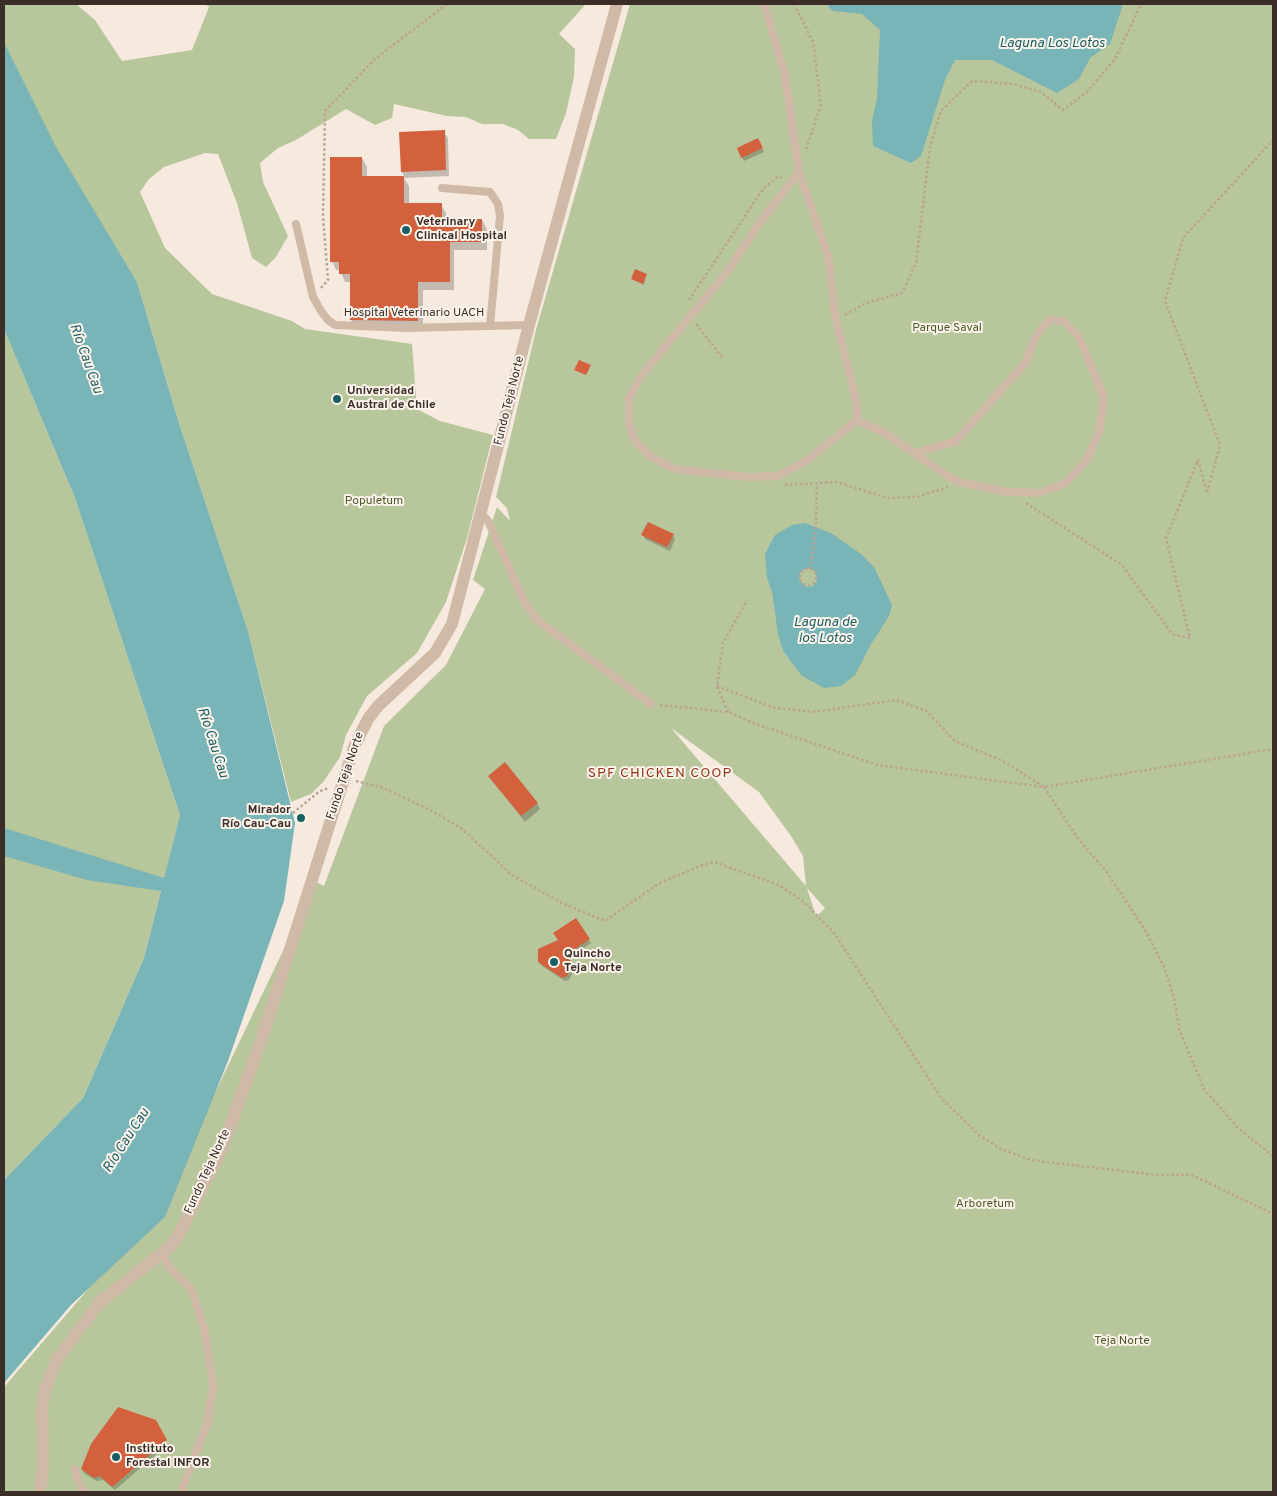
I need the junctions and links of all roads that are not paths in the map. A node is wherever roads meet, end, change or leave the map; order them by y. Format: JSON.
{"nodes":[{"id":1,"x":617,"y":4,"type":"edge"},
{"id":2,"x":764,"y":4,"type":"edge"},
{"id":3,"x":799,"y":172,"type":"junction"},
{"id":4,"x":442,"y":188,"type":"dead end"},
{"id":5,"x":296,"y":224,"type":"dead end"},
{"id":6,"x":529,"y":325,"type":"junction"},
{"id":7,"x":490,"y":326,"type":"junction"},
{"id":8,"x":857,"y":420,"type":"junction"},
{"id":9,"x":916,"y":454,"type":"junction"},
{"id":10,"x":481,"y":513,"type":"junction"},
{"id":11,"x":651,"y":704,"type":"road end"},
{"id":12,"x":162,"y":1254,"type":"junction"},
{"id":13,"x":75,"y":1469,"type":"dead end"},
{"id":14,"x":40,"y":1492,"type":"edge"},
{"id":15,"x":85,"y":1492,"type":"edge"},
{"id":16,"x":181,"y":1492,"type":"edge"}],
"edges":[{"from":1,"to":6,"type":"street","name":"Fundo Teja Norte"},
{"from":2,"to":3,"type":"lane"},
{"from":3,"to":8,"type":"lane"},
{"from":3,"to":8,"type":"lane"},
{"from":4,"to":7,"type":"lane"},
{"from":5,"to":7,"type":"lane","name":"Hospital Veterinario UACH"},
{"from":6,"to":7,"type":"lane","name":"Hospital Veterinario UACH"},
{"from":6,"to":10,"type":"street","name":"Fundo Teja Norte"},
{"from":8,"to":9,"type":"lane"},
{"from":9,"to":9,"type":"lane"},
{"from":10,"to":11,"type":"lane"},
{"from":10,"to":12,"type":"street","name":"Fundo Teja Norte"},
{"from":12,"to":14,"type":"street","name":"Fundo Teja Norte"},
{"from":12,"to":16,"type":"lane"},
{"from":13,"to":15,"type":"lane"}]}
